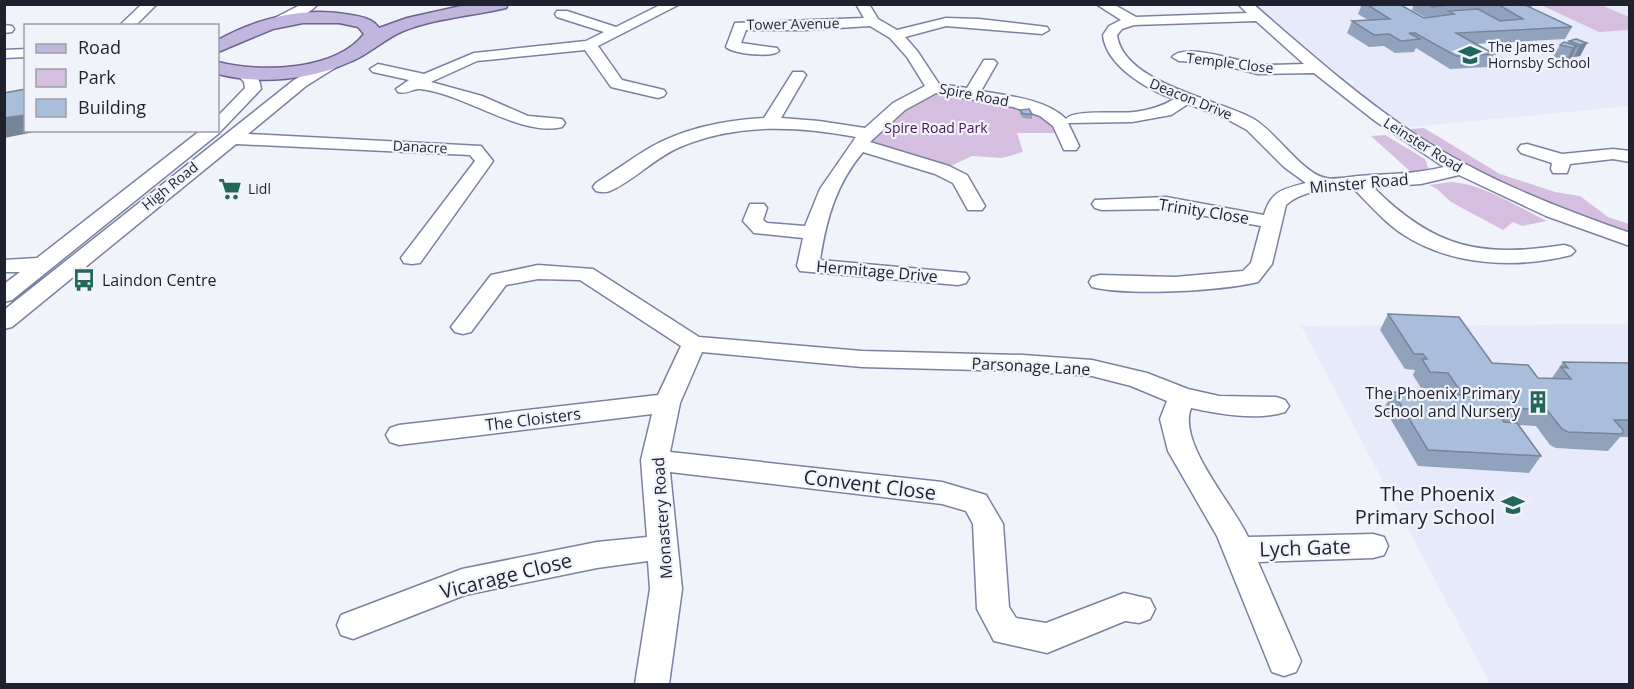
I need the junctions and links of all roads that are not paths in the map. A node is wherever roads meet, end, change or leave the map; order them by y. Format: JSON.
{"nodes":[{"id":1,"x":151,"y":4,"type":"edge"},
{"id":2,"x":313,"y":4,"type":"edge"},
{"id":3,"x":473,"y":4,"type":"edge"},
{"id":4,"x":500,"y":4,"type":"edge"},
{"id":5,"x":674,"y":4,"type":"edge"},
{"id":6,"x":862,"y":4,"type":"edge"},
{"id":7,"x":951,"y":4,"type":"edge"},
{"id":8,"x":1102,"y":4,"type":"edge"},
{"id":9,"x":1244,"y":4,"type":"edge"},
{"id":10,"x":562,"y":14,"type":"dead end"},
{"id":11,"x":1259,"y":17,"type":"junction"},
{"id":12,"x":346,"y":19,"type":"junction"},
{"id":13,"x":1133,"y":21,"type":"junction"},
{"id":14,"x":873,"y":22,"type":"junction"},
{"id":15,"x":959,"y":22,"type":"junction"},
{"id":16,"x":128,"y":24,"type":"edge"},
{"id":17,"x":263,"y":27,"type":"junction"},
{"id":18,"x":1042,"y":30,"type":"dead end"},
{"id":19,"x":615,"y":31,"type":"junction"},
{"id":20,"x":896,"y":34,"type":"junction"},
{"id":21,"x":368,"y":43,"type":"junction"},
{"id":22,"x":589,"y":45,"type":"junction"},
{"id":23,"x":219,"y":47,"type":"edge"},
{"id":24,"x":772,"y":51,"type":"dead end"},
{"id":25,"x":24,"y":53,"type":"edge"},
{"id":26,"x":4,"y":54,"type":"edge"},
{"id":27,"x":1179,"y":57,"type":"dead end"},
{"id":28,"x":341,"y":58,"type":"junction"},
{"id":29,"x":989,"y":63,"type":"dead end"},
{"id":30,"x":1318,"y":68,"type":"junction"},
{"id":31,"x":378,"y":69,"type":"dead end"},
{"id":32,"x":219,"y":70,"type":"edge"},
{"id":33,"x":241,"y":74,"type":"junction"},
{"id":34,"x":798,"y":75,"type":"dead end"},
{"id":35,"x":415,"y":84,"type":"junction"},
{"id":36,"x":934,"y":88,"type":"junction"},
{"id":37,"x":658,"y":93,"type":"dead end"},
{"id":38,"x":971,"y":95,"type":"junction"},
{"id":39,"x":1186,"y":99,"type":"junction"},
{"id":40,"x":1074,"y":119,"type":"dead end"},
{"id":41,"x":771,"y":122,"type":"junction"},
{"id":42,"x":556,"y":123,"type":"dead end"},
{"id":43,"x":220,"y":131,"type":"edge"},
{"id":44,"x":219,"y":132,"type":"edge"},
{"id":45,"x":219,"y":132,"type":"edge"},
{"id":46,"x":864,"y":139,"type":"junction"},
{"id":47,"x":1070,"y":146,"type":"dead end"},
{"id":48,"x":1527,"y":149,"type":"dead end"},
{"id":49,"x":1629,"y":157,"type":"edge"},
{"id":50,"x":1460,"y":169,"type":"junction"},
{"id":51,"x":1358,"y":182,"type":"junction"},
{"id":52,"x":1321,"y":184,"type":"junction"},
{"id":53,"x":603,"y":187,"type":"dead end"},
{"id":54,"x":1102,"y":204,"type":"dead end"},
{"id":55,"x":975,"y":206,"type":"dead end"},
{"id":56,"x":757,"y":208,"type":"dead end"},
{"id":57,"x":1270,"y":222,"type":"junction"},
{"id":58,"x":814,"y":233,"type":"junction"},
{"id":59,"x":1629,"y":240,"type":"edge"},
{"id":60,"x":1564,"y":251,"type":"dead end"},
{"id":61,"x":412,"y":258,"type":"dead end"},
{"id":62,"x":44,"y":264,"type":"junction"},
{"id":63,"x":4,"y":266,"type":"edge"},
{"id":64,"x":958,"y":278,"type":"dead end"},
{"id":65,"x":1100,"y":282,"type":"dead end"},
{"id":66,"x":4,"y":295,"type":"edge"},
{"id":67,"x":4,"y":322,"type":"edge"},
{"id":68,"x":463,"y":327,"type":"dead end"},
{"id":69,"x":694,"y":344,"type":"junction"},
{"id":70,"x":1182,"y":397,"type":"junction"},
{"id":71,"x":667,"y":402,"type":"junction"},
{"id":72,"x":1276,"y":406,"type":"dead end"},
{"id":73,"x":399,"y":435,"type":"dead end"},
{"id":74,"x":655,"y":460,"type":"junction"},
{"id":75,"x":663,"y":546,"type":"junction"},
{"id":76,"x":1373,"y":546,"type":"dead end"},
{"id":77,"x":1238,"y":550,"type":"junction"},
{"id":78,"x":1139,"y":609,"type":"dead end"},
{"id":79,"x":353,"y":626,"type":"dead end"},
{"id":80,"x":1284,"y":661,"type":"dead end"},
{"id":81,"x":652,"y":684,"type":"edge"}],
"edges":[{"from":1,"to":16,"type":"street"},
{"from":2,"to":12,"type":"street"},
{"from":2,"to":17,"type":"street"},
{"from":3,"to":12,"type":"main road"},
{"from":4,"to":21,"type":"main road"},
{"from":5,"to":19,"type":"street"},
{"from":6,"to":14,"type":"street"},
{"from":7,"to":15,"type":"street"},
{"from":8,"to":13,"type":"street"},
{"from":9,"to":11,"type":"street","name":"Leinster Road"},
{"from":10,"to":19,"type":"street"},
{"from":11,"to":13,"type":"street","name":"Deacon Drive"},
{"from":11,"to":30,"type":"street","name":"Leinster Road"},
{"from":12,"to":17,"type":"main road"},
{"from":12,"to":21,"type":"main road"},
{"from":13,"to":39,"type":"street","name":"Deacon Drive"},
{"from":14,"to":20,"type":"street","name":"Spire Road"},
{"from":14,"to":24,"type":"street","name":"Tower Avenue"},
{"from":15,"to":18,"type":"street"},
{"from":15,"to":20,"type":"street"},
{"from":17,"to":23,"type":"main road"},
{"from":19,"to":22,"type":"street"},
{"from":20,"to":36,"type":"street","name":"Spire Road"},
{"from":21,"to":28,"type":"main road"},
{"from":22,"to":35,"type":"street"},
{"from":22,"to":37,"type":"street"},
{"from":25,"to":26,"type":"street"},
{"from":27,"to":30,"type":"street","name":"Temple Close"},
{"from":28,"to":33,"type":"main road"},
{"from":28,"to":43,"type":"street","name":"High Road"},
{"from":29,"to":38,"type":"street"},
{"from":30,"to":50,"type":"street","name":"Leinster Road"},
{"from":31,"to":35,"type":"street"},
{"from":32,"to":33,"type":"main road"},
{"from":33,"to":43,"type":"street","name":"High Road"},
{"from":34,"to":41,"type":"street"},
{"from":35,"to":42,"type":"street"},
{"from":36,"to":38,"type":"street","name":"Spire Road"},
{"from":36,"to":46,"type":"street","name":"Hermitage Drive"},
{"from":38,"to":47,"type":"street","name":"Spire Road"},
{"from":39,"to":40,"type":"street"},
{"from":39,"to":52,"type":"street","name":"Deacon Drive"},
{"from":41,"to":46,"type":"street"},
{"from":41,"to":53,"type":"street"},
{"from":43,"to":61,"type":"street","name":"Danacre"},
{"from":44,"to":62,"type":"street","name":"High Road"},
{"from":45,"to":67,"type":"street","name":"High Road"},
{"from":46,"to":55,"type":"street"},
{"from":46,"to":58,"type":"street","name":"Hermitage Drive"},
{"from":48,"to":49,"type":"street"},
{"from":50,"to":51,"type":"street","name":"Minster Road"},
{"from":50,"to":59,"type":"street","name":"Leinster Road"},
{"from":51,"to":52,"type":"street","name":"Minster Road"},
{"from":51,"to":60,"type":"street"},
{"from":52,"to":57,"type":"street","name":"Minster Road"},
{"from":54,"to":57,"type":"street","name":"Trinity Close"},
{"from":56,"to":58,"type":"street"},
{"from":57,"to":65,"type":"street","name":"Minster Road"},
{"from":58,"to":64,"type":"street","name":"Hermitage Drive"},
{"from":62,"to":63,"type":"street"},
{"from":62,"to":66,"type":"street","name":"High Road"},
{"from":68,"to":69,"type":"street"},
{"from":69,"to":70,"type":"street","name":"Parsonage Lane"},
{"from":69,"to":71,"type":"street","name":"Monastery Road"},
{"from":70,"to":72,"type":"street","name":"Parsonage Lane"},
{"from":70,"to":77,"type":"street"},
{"from":71,"to":73,"type":"street","name":"The Cloisters"},
{"from":71,"to":74,"type":"street","name":"Monastery Road"},
{"from":74,"to":75,"type":"street","name":"Monastery Road"},
{"from":74,"to":78,"type":"street","name":"Convent Close"},
{"from":75,"to":79,"type":"street","name":"Vicarage Close"},
{"from":75,"to":81,"type":"street","name":"Monastery Road"},
{"from":76,"to":77,"type":"street","name":"Lych Gate"},
{"from":77,"to":80,"type":"street"}]}
